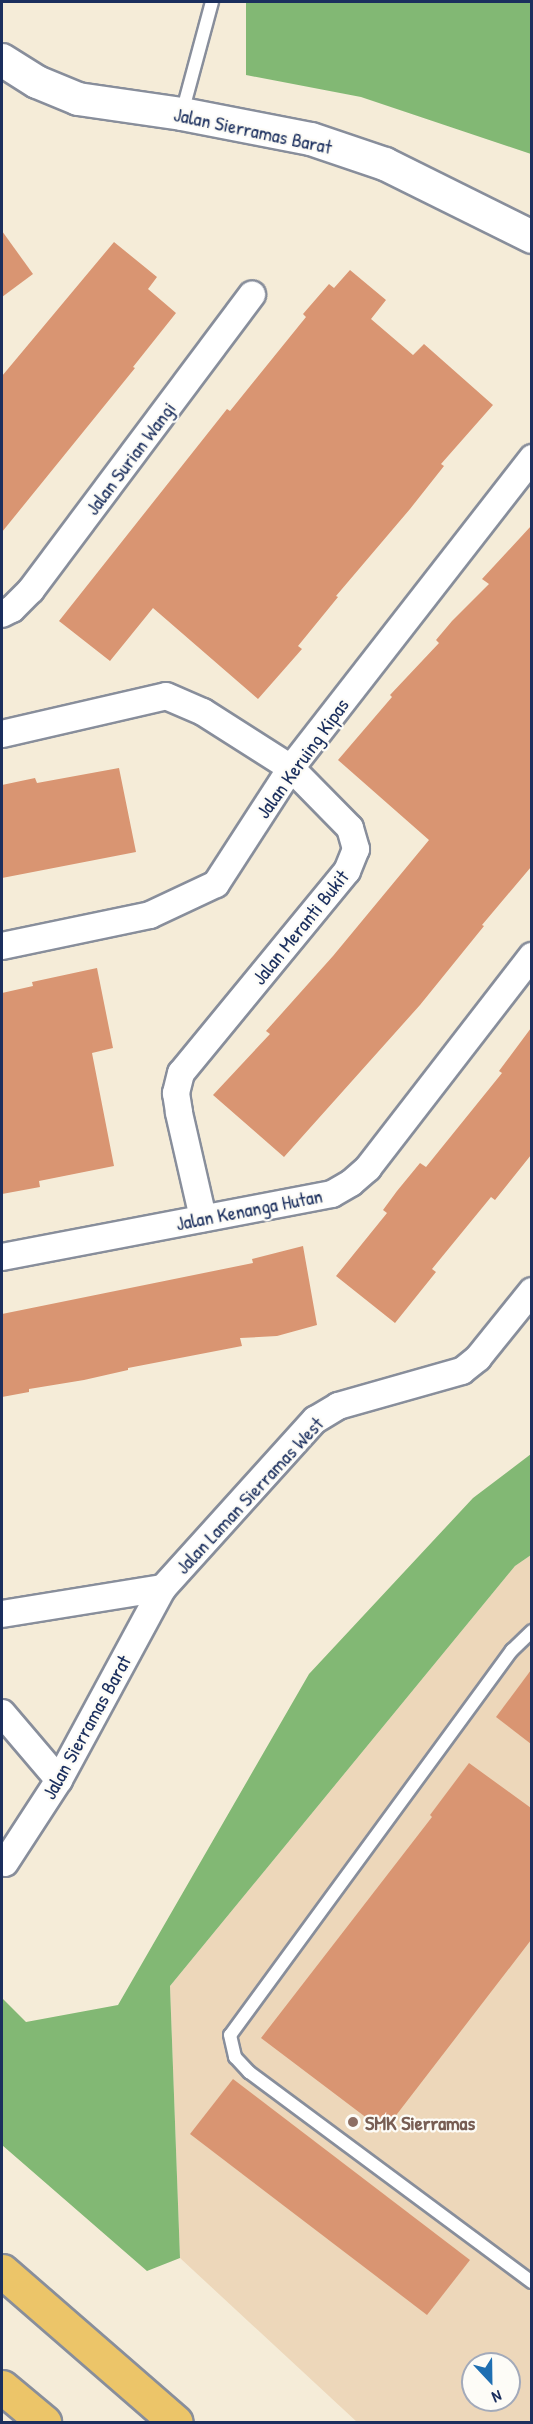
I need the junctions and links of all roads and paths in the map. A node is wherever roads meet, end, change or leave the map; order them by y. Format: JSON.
{"nodes":[{"id":1,"x":212,"y":2,"type":"edge"},
{"id":2,"x":2,"y":60,"type":"edge"},
{"id":3,"x":182,"y":114,"type":"junction"},
{"id":4,"x":531,"y":237,"type":"edge"},
{"id":5,"x":252,"y":295,"type":"dead end"},
{"id":6,"x":531,"y":458,"type":"edge"},
{"id":7,"x":2,"y":614,"type":"edge"},
{"id":8,"x":2,"y":734,"type":"edge"},
{"id":9,"x":291,"y":768,"type":"junction"},
{"id":10,"x":2,"y":946,"type":"edge"},
{"id":11,"x":531,"y":956,"type":"edge"},
{"id":12,"x":203,"y":1218,"type":"junction"},
{"id":13,"x":2,"y":1257,"type":"edge"},
{"id":14,"x":531,"y":1291,"type":"edge"},
{"id":15,"x":163,"y":1588,"type":"junction"},
{"id":16,"x":2,"y":1614,"type":"edge"},
{"id":17,"x":531,"y":1631,"type":"edge"},
{"id":18,"x":2,"y":1713,"type":"edge"},
{"id":19,"x":59,"y":1780,"type":"junction"},
{"id":20,"x":5,"y":1863,"type":"dead end"},
{"id":21,"x":2,"y":2271,"type":"edge"},
{"id":22,"x":531,"y":2282,"type":"edge"},
{"id":23,"x":2,"y":2387,"type":"edge"},
{"id":24,"x":44,"y":2422,"type":"edge"},
{"id":25,"x":176,"y":2422,"type":"edge"}],
"edges":[{"from":1,"to":3,"type":"lane"},
{"from":2,"to":3,"type":"street","name":"Jalan Sierramas Barat"},
{"from":3,"to":4,"type":"street","name":"Jalan Sierramas Barat"},
{"from":5,"to":7,"type":"street","name":"Jalan Surian Wangi"},
{"from":6,"to":9,"type":"street","name":"Jalan Keruing Kipas"},
{"from":8,"to":9,"type":"street","name":"Jalan Meranti Bukit"},
{"from":9,"to":10,"type":"street","name":"Jalan Keruing Kipas"},
{"from":9,"to":12,"type":"street","name":"Jalan Meranti Bukit"},
{"from":11,"to":12,"type":"street","name":"Jalan Kenanga Hutan"},
{"from":12,"to":13,"type":"street","name":"Jalan Kenanga Hutan"},
{"from":14,"to":15,"type":"street","name":"Jalan Laman Sierramas West"},
{"from":15,"to":16,"type":"street","name":"Jalan Laman Sierramas West"},
{"from":15,"to":19,"type":"street","name":"Jalan Sierramas Barat"},
{"from":17,"to":22,"type":"lane"},
{"from":18,"to":19,"type":"street"},
{"from":19,"to":20,"type":"street","name":"Jalan Sierramas Barat"},
{"from":21,"to":25,"type":"highway"},
{"from":23,"to":24,"type":"highway"}]}
